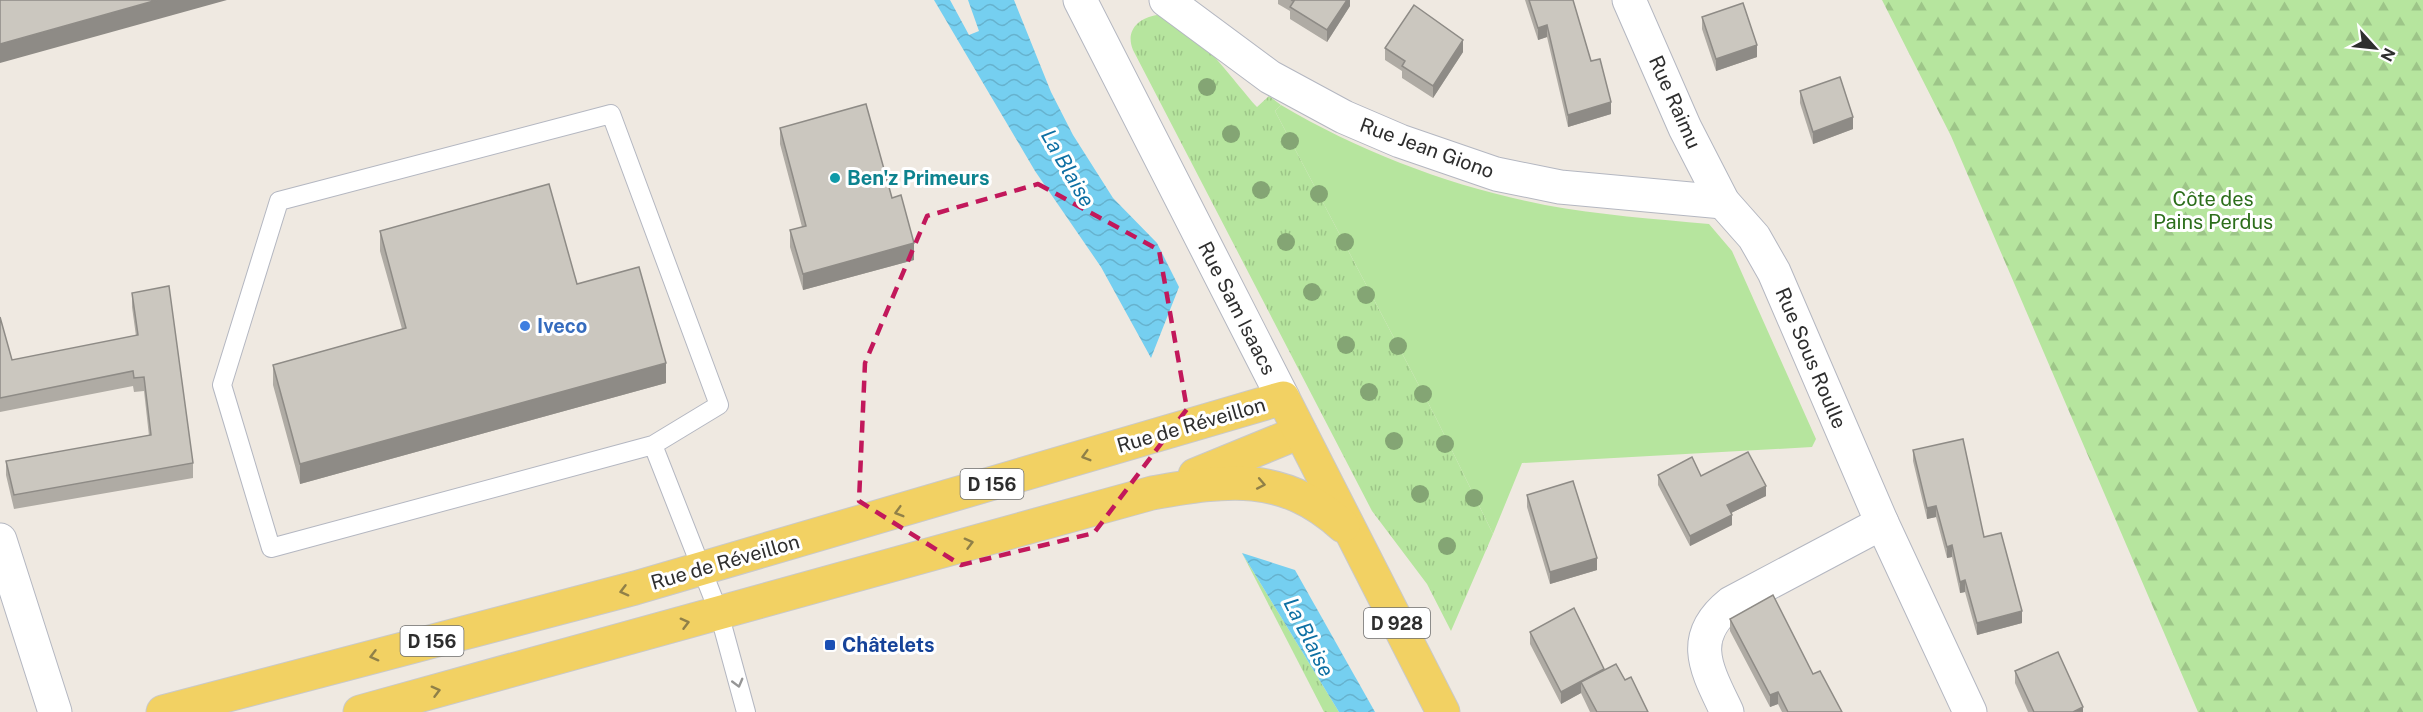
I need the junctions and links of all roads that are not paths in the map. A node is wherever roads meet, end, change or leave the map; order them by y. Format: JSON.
{"nodes":[{"id":1,"x":1080,"y":0,"type":"edge"},
{"id":2,"x":1166,"y":0,"type":"edge"},
{"id":3,"x":1629,"y":0,"type":"edge"},
{"id":4,"x":1723,"y":202,"type":"junction"},
{"id":5,"x":1283,"y":398,"type":"junction"},
{"id":6,"x":1300,"y":432,"type":"junction"},
{"id":7,"x":652,"y":445,"type":"junction"},
{"id":8,"x":1152,"y":493,"type":"junction"},
{"id":9,"x":1882,"y":523,"type":"junction"},
{"id":10,"x":1351,"y":533,"type":"junction"},
{"id":11,"x":0,"y":540,"type":"edge"},
{"id":12,"x":700,"y":568,"type":"junction"},
{"id":13,"x":719,"y":613,"type":"junction"},
{"id":14,"x":364,"y":711,"type":"edge"},
{"id":15,"x":55,"y":712,"type":"edge"},
{"id":16,"x":163,"y":712,"type":"edge"},
{"id":17,"x":746,"y":712,"type":"edge"},
{"id":18,"x":1443,"y":712,"type":"edge"},
{"id":19,"x":1727,"y":712,"type":"edge"},
{"id":20,"x":1970,"y":712,"type":"edge"}],
"edges":[{"from":1,"to":5,"type":"street","name":"Rue Sam Isaacs","number":"D 928"},
{"from":2,"to":4,"type":"street","name":"Rue Jean Giono"},
{"from":3,"to":4,"type":"street","name":"Rue Raimu"},
{"from":4,"to":9,"type":"street","name":"Rue Sous Roulle"},
{"from":5,"to":6,"type":"main road","name":"Rue Sam Isaacs","number":"D 928"},
{"from":5,"to":12,"type":"main road","name":"Rue de Réveillon","number":"D 156","one_way":true},
{"from":6,"to":8,"type":"main road","name":"Rue de Réveillon","number":"D 156"},
{"from":6,"to":10,"type":"main road","name":"Rue Sam Isaacs","number":"D 928"},
{"from":7,"to":7,"type":"lane"},
{"from":7,"to":12,"type":"lane"},
{"from":8,"to":10,"type":"main road","name":"Rue de Réveillon","number":"D 156","one_way":true},
{"from":13,"to":8,"type":"main road","name":"Rue de Réveillon","number":"D 156","one_way":true},
{"from":9,"to":19,"type":"street"},
{"from":9,"to":20,"type":"street","name":"Rue Sous Roulle"},
{"from":10,"to":18,"type":"main road","name":"Rue Sam Isaacs","number":"D 928"},
{"from":11,"to":15,"type":"street"},
{"from":12,"to":13,"type":"lane"},
{"from":12,"to":16,"type":"main road","name":"Rue de Réveillon","number":"D 156","one_way":true},
{"from":14,"to":13,"type":"main road","name":"Rue de Réveillon","number":"D 156","one_way":true},
{"from":13,"to":17,"type":"lane","one_way":true}]}
